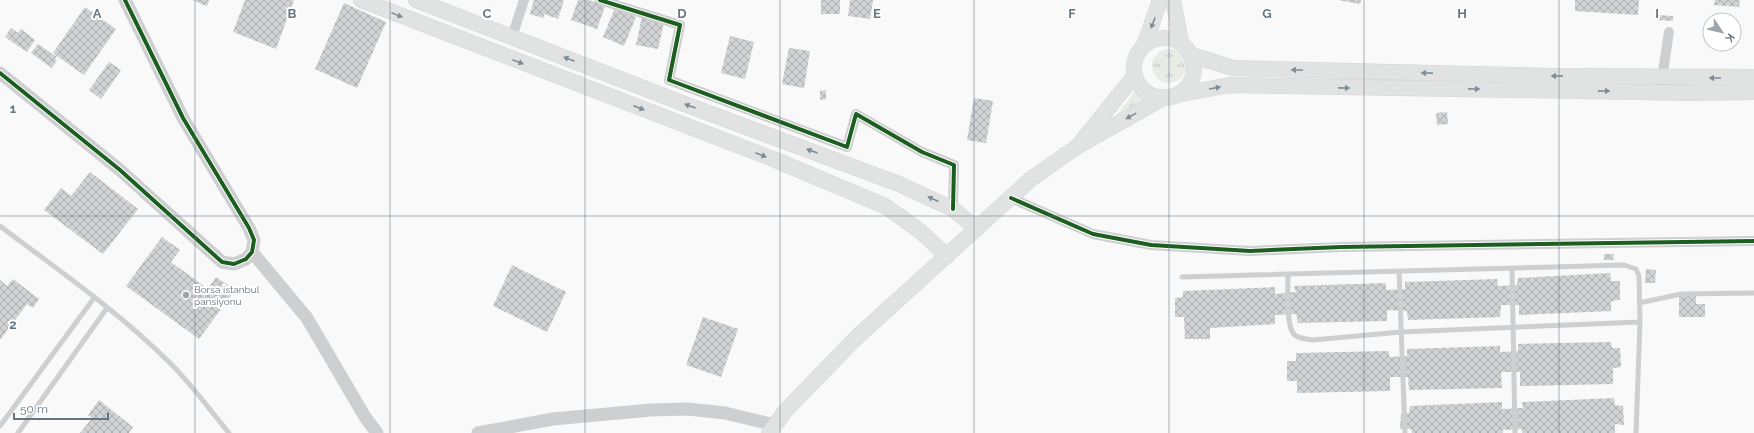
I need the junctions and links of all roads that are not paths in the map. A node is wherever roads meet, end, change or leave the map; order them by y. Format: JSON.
{"nodes":[{"id":1,"x":125,"y":0,"type":"edge"},
{"id":2,"x":361,"y":0,"type":"edge"},
{"id":3,"x":416,"y":0,"type":"edge"},
{"id":4,"x":524,"y":0,"type":"edge"},
{"id":5,"x":600,"y":0,"type":"edge"},
{"id":6,"x":1160,"y":0,"type":"edge"},
{"id":7,"x":1173,"y":0,"type":"edge"},
{"id":8,"x":1669,"y":32,"type":"dead end"},
{"id":9,"x":512,"y":37,"type":"junction"},
{"id":10,"x":1180,"y":42,"type":"junction"},
{"id":11,"x":1144,"y":46,"type":"junction"},
{"id":12,"x":1191,"y":55,"type":"junction"},
{"id":13,"x":0,"y":73,"type":"edge"},
{"id":14,"x":1135,"y":75,"type":"junction"},
{"id":15,"x":1754,"y":78,"type":"edge"},
{"id":16,"x":1661,"y":85,"type":"junction"},
{"id":17,"x":1754,"y":92,"type":"edge"},
{"id":18,"x":1171,"y":96,"type":"junction"},
{"id":19,"x":1078,"y":146,"type":"junction"},
{"id":20,"x":1010,"y":198,"type":"junction"},
{"id":21,"x":953,"y":209,"type":"junction"},
{"id":22,"x":0,"y":226,"type":"edge"},
{"id":23,"x":977,"y":229,"type":"junction"},
{"id":24,"x":1754,"y":241,"type":"edge"},
{"id":25,"x":252,"y":252,"type":"junction"},
{"id":26,"x":947,"y":256,"type":"junction"},
{"id":27,"x":1512,"y":268,"type":"junction"},
{"id":28,"x":1399,"y":271,"type":"junction"},
{"id":29,"x":1288,"y":274,"type":"junction"},
{"id":30,"x":1182,"y":277,"type":"dead end"},
{"id":31,"x":1754,"y":293,"type":"edge"},
{"id":32,"x":94,"y":298,"type":"junction"},
{"id":33,"x":1639,"y":303,"type":"junction"},
{"id":34,"x":107,"y":308,"type":"junction"},
{"id":35,"x":1640,"y":322,"type":"junction"},
{"id":36,"x":1513,"y":327,"type":"junction"},
{"id":37,"x":1401,"y":332,"type":"junction"},
{"id":38,"x":0,"y":426,"type":"edge"},
{"id":39,"x":772,"y":429,"type":"edge"},
{"id":40,"x":18,"y":433,"type":"edge"},
{"id":41,"x":229,"y":433,"type":"edge"},
{"id":42,"x":377,"y":433,"type":"edge"},
{"id":43,"x":478,"y":433,"type":"edge"},
{"id":44,"x":1405,"y":433,"type":"edge"},
{"id":45,"x":1515,"y":433,"type":"edge"},
{"id":46,"x":1636,"y":433,"type":"edge"}],
"edges":[{"from":1,"to":25,"type":"street"},
{"from":2,"to":26,"type":"main road","one_way":true},
{"from":3,"to":9,"type":"main road"},
{"from":4,"to":9,"type":"street"},
{"from":5,"to":21,"type":"street"},
{"from":6,"to":11,"type":"main road","one_way":true},
{"from":7,"to":10,"type":"main road"},
{"from":8,"to":16,"type":"street"},
{"from":21,"to":9,"type":"main road","one_way":true},
{"from":10,"to":11,"type":"main road"},
{"from":10,"to":12,"type":"main road"},
{"from":11,"to":14,"type":"main road"},
{"from":16,"to":12,"type":"main road","one_way":true},
{"from":12,"to":18,"type":"main road"},
{"from":13,"to":25,"type":"street"},
{"from":14,"to":18,"type":"main road"},
{"from":14,"to":19,"type":"main road"},
{"from":15,"to":16,"type":"main road","one_way":true},
{"from":16,"to":17,"type":"main road"},
{"from":18,"to":16,"type":"main road","one_way":true},
{"from":18,"to":19,"type":"main road","one_way":true},
{"from":19,"to":20,"type":"main road"},
{"from":20,"to":23,"type":"main road"},
{"from":20,"to":24,"type":"street"},
{"from":21,"to":23,"type":"main road"},
{"from":22,"to":32,"type":"lane"},
{"from":23,"to":26,"type":"main road"},
{"from":25,"to":42,"type":"street"},
{"from":26,"to":39,"type":"main road"},
{"from":27,"to":28,"type":"lane"},
{"from":27,"to":33,"type":"lane"},
{"from":27,"to":36,"type":"lane"},
{"from":28,"to":29,"type":"lane"},
{"from":28,"to":37,"type":"lane"},
{"from":29,"to":30,"type":"lane"},
{"from":29,"to":37,"type":"lane"},
{"from":31,"to":33,"type":"lane"},
{"from":32,"to":34,"type":"lane"},
{"from":32,"to":38,"type":"lane"},
{"from":33,"to":35,"type":"lane"},
{"from":34,"to":40,"type":"lane"},
{"from":34,"to":41,"type":"lane"},
{"from":35,"to":36,"type":"lane"},
{"from":35,"to":46,"type":"lane"},
{"from":36,"to":37,"type":"lane"},
{"from":36,"to":45,"type":"lane"},
{"from":37,"to":44,"type":"lane"},
{"from":39,"to":43,"type":"street"}]}
